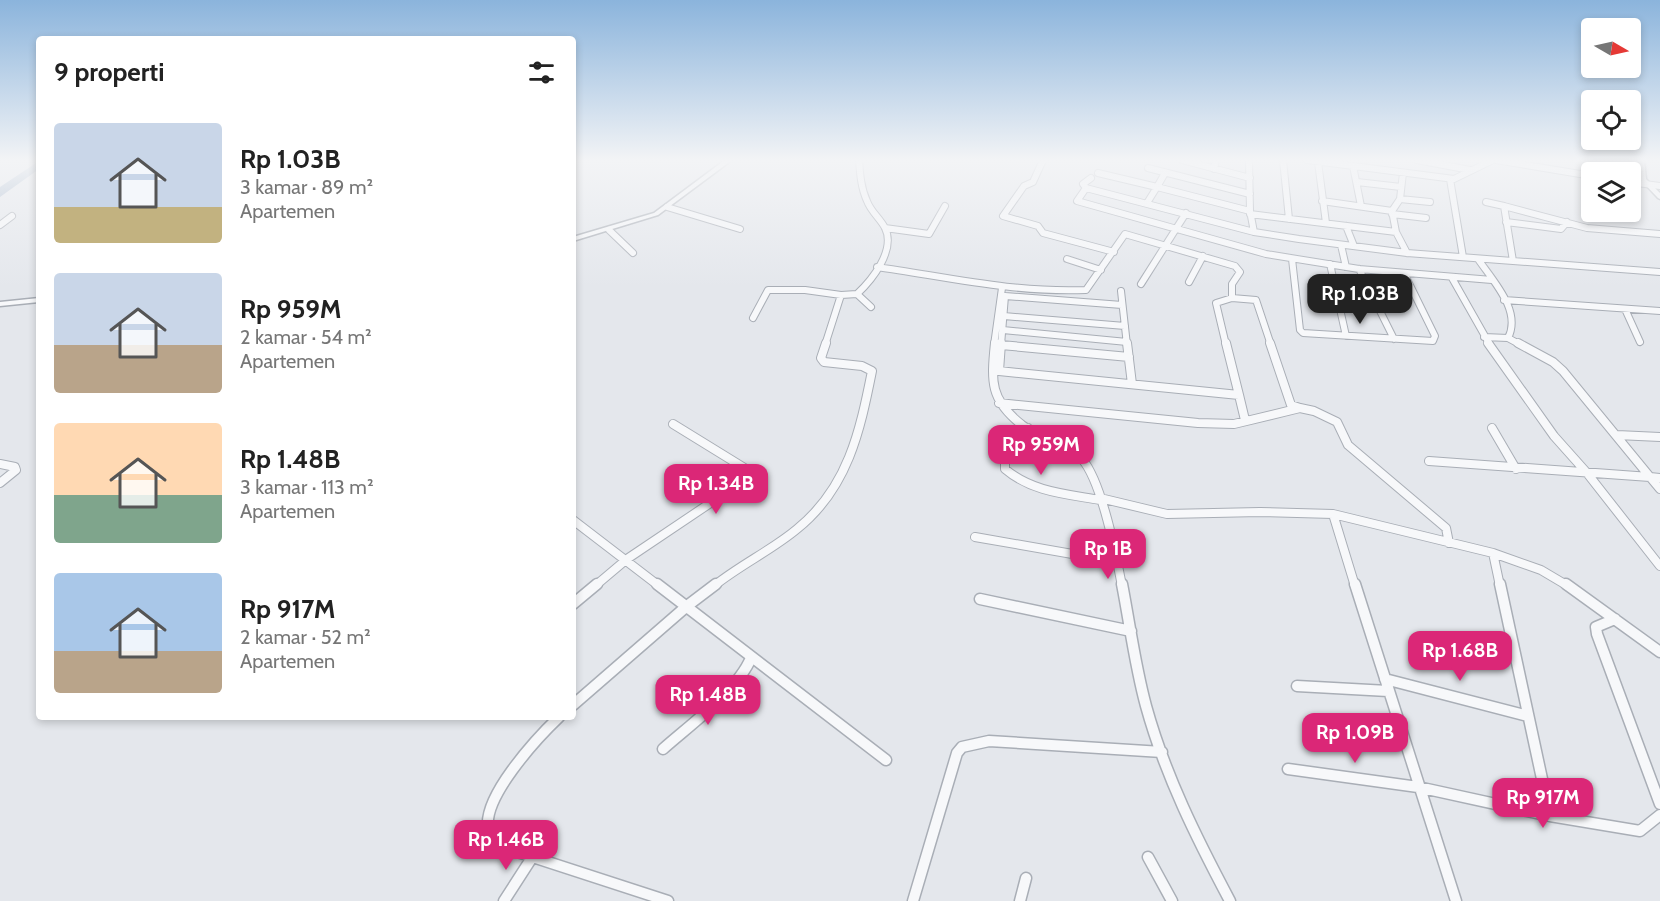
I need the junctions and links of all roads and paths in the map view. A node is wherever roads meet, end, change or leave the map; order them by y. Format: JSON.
{"nodes":[{"id":1,"x":674,"y":202,"type":"edge"},
{"id":2,"x":867,"y":202,"type":"edge"},
{"id":3,"x":1013,"y":202,"type":"edge"},
{"id":4,"x":1078,"y":202,"type":"edge"},
{"id":5,"x":1143,"y":202,"type":"edge"},
{"id":6,"x":1211,"y":202,"type":"edge"},
{"id":7,"x":1250,"y":202,"type":"edge"},
{"id":8,"x":1287,"y":202,"type":"edge"},
{"id":9,"x":1322,"y":202,"type":"edge"},
{"id":10,"x":1330,"y":202,"type":"edge"},
{"id":11,"x":1360,"y":202,"type":"edge"},
{"id":12,"x":1398,"y":202,"type":"edge"},
{"id":13,"x":1454,"y":202,"type":"edge"},
{"id":14,"x":1486,"y":202,"type":"dead end"},
{"id":15,"x":1147,"y":203,"type":"joint"},
{"id":16,"x":945,"y":206,"type":"dead end"},
{"id":17,"x":1361,"y":206,"type":"junction"},
{"id":18,"x":1504,"y":206,"type":"junction"},
{"id":19,"x":667,"y":207,"type":"junction"},
{"id":20,"x":1392,"y":212,"type":"junction"},
{"id":21,"x":1186,"y":213,"type":"junction"},
{"id":22,"x":1250,"y":213,"type":"junction"},
{"id":23,"x":12,"y":216,"type":"dead end"},
{"id":24,"x":1426,"y":218,"type":"dead end"},
{"id":25,"x":1289,"y":219,"type":"junction"},
{"id":26,"x":1506,"y":222,"type":"junction"},
{"id":27,"x":1567,"y":222,"type":"junction"},
{"id":28,"x":1326,"y":223,"type":"junction"},
{"id":29,"x":0,"y":225,"type":"edge"},
{"id":30,"x":1346,"y":226,"type":"junction"},
{"id":31,"x":885,"y":228,"type":"junction"},
{"id":32,"x":740,"y":229,"type":"dead end"},
{"id":33,"x":1176,"y":229,"type":"junction"},
{"id":34,"x":609,"y":230,"type":"junction"},
{"id":35,"x":1254,"y":232,"type":"junction"},
{"id":36,"x":1396,"y":232,"type":"junction"},
{"id":37,"x":1660,"y":234,"type":"edge"},
{"id":38,"x":576,"y":238,"type":"edge"},
{"id":39,"x":1164,"y":245,"type":"junction"},
{"id":40,"x":1341,"y":245,"type":"junction"},
{"id":41,"x":1354,"y":246,"type":"junction"},
{"id":42,"x":1114,"y":252,"type":"junction"},
{"id":43,"x":633,"y":253,"type":"dead end"},
{"id":44,"x":1407,"y":253,"type":"junction"},
{"id":45,"x":1203,"y":256,"type":"junction"},
{"id":46,"x":1463,"y":258,"type":"junction"},
{"id":47,"x":1067,"y":259,"type":"dead end"},
{"id":48,"x":1292,"y":259,"type":"junction"},
{"id":49,"x":1478,"y":259,"type":"junction"},
{"id":50,"x":1513,"y":261,"type":"junction"},
{"id":51,"x":1330,"y":264,"type":"junction"},
{"id":52,"x":877,"y":267,"type":"junction"},
{"id":53,"x":1346,"y":267,"type":"junction"},
{"id":54,"x":1359,"y":269,"type":"junction"},
{"id":55,"x":1101,"y":270,"type":"junction"},
{"id":56,"x":1660,"y":272,"type":"edge"},
{"id":57,"x":1404,"y":273,"type":"junction"},
{"id":58,"x":1452,"y":278,"type":"junction"},
{"id":59,"x":1491,"y":280,"type":"junction"},
{"id":60,"x":1189,"y":282,"type":"dead end"},
{"id":61,"x":1141,"y":284,"type":"dead end"},
{"id":62,"x":1002,"y":288,"type":"junction"},
{"id":63,"x":1121,"y":291,"type":"dead end"},
{"id":64,"x":857,"y":294,"type":"junction"},
{"id":65,"x":841,"y":295,"type":"junction"},
{"id":66,"x":1232,"y":298,"type":"junction"},
{"id":67,"x":36,"y":300,"type":"edge"},
{"id":68,"x":1504,"y":300,"type":"junction"},
{"id":69,"x":0,"y":304,"type":"edge"},
{"id":70,"x":1122,"y":305,"type":"junction"},
{"id":71,"x":871,"y":307,"type":"dead end"},
{"id":72,"x":1625,"y":309,"type":"junction"},
{"id":73,"x":1660,"y":311,"type":"edge"},
{"id":74,"x":1004,"y":316,"type":"junction"},
{"id":75,"x":753,"y":318,"type":"dead end"},
{"id":76,"x":1125,"y":326,"type":"junction"},
{"id":77,"x":1003,"y":330,"type":"junction"},
{"id":78,"x":1346,"y":336,"type":"junction"},
{"id":79,"x":1484,"y":337,"type":"junction"},
{"id":80,"x":1508,"y":338,"type":"junction"},
{"id":81,"x":1394,"y":339,"type":"junction"},
{"id":82,"x":1127,"y":342,"type":"junction"},
{"id":83,"x":1640,"y":342,"type":"dead end"},
{"id":84,"x":1001,"y":345,"type":"junction"},
{"id":85,"x":1129,"y":357,"type":"junction"},
{"id":86,"x":997,"y":371,"type":"junction"},
{"id":87,"x":1132,"y":384,"type":"junction"},
{"id":88,"x":1239,"y":395,"type":"junction"},
{"id":89,"x":999,"y":403,"type":"junction"},
{"id":90,"x":1300,"y":408,"type":"junction"},
{"id":91,"x":1245,"y":420,"type":"junction"},
{"id":92,"x":674,"y":424,"type":"dead end"},
{"id":93,"x":1028,"y":428,"type":"junction"},
{"id":94,"x":1492,"y":428,"type":"dead end"},
{"id":95,"x":1617,"y":435,"type":"junction"},
{"id":96,"x":1660,"y":437,"type":"edge"},
{"id":97,"x":1429,"y":461,"type":"dead end"},
{"id":98,"x":0,"y":464,"type":"edge"},
{"id":99,"x":1516,"y":469,"type":"junction"},
{"id":100,"x":1587,"y":473,"type":"junction"},
{"id":101,"x":1650,"y":477,"type":"junction"},
{"id":102,"x":1660,"y":478,"type":"edge"},
{"id":103,"x":0,"y":483,"type":"edge"},
{"id":104,"x":1660,"y":489,"type":"edge"},
{"id":105,"x":1100,"y":499,"type":"junction"},
{"id":106,"x":1333,"y":514,"type":"junction"},
{"id":107,"x":576,"y":522,"type":"edge"},
{"id":108,"x":975,"y":537,"type":"dead end"},
{"id":109,"x":1449,"y":543,"type":"junction"},
{"id":110,"x":1493,"y":553,"type":"junction"},
{"id":111,"x":627,"y":559,"type":"junction"},
{"id":112,"x":1118,"y":562,"type":"junction"},
{"id":113,"x":1660,"y":566,"type":"edge"},
{"id":114,"x":980,"y":599,"type":"dead end"},
{"id":115,"x":576,"y":601,"type":"edge"},
{"id":116,"x":687,"y":606,"type":"junction"},
{"id":117,"x":1615,"y":619,"type":"junction"},
{"id":118,"x":1131,"y":631,"type":"junction"},
{"id":119,"x":1660,"y":652,"type":"edge"},
{"id":120,"x":751,"y":658,"type":"junction"},
{"id":121,"x":1385,"y":680,"type":"junction"},
{"id":122,"x":1297,"y":686,"type":"dead end"},
{"id":123,"x":1388,"y":691,"type":"junction"},
{"id":124,"x":576,"y":702,"type":"edge"},
{"id":125,"x":1528,"y":716,"type":"junction"},
{"id":126,"x":556,"y":720,"type":"edge"},
{"id":127,"x":663,"y":749,"type":"dead end"},
{"id":128,"x":1161,"y":752,"type":"junction"},
{"id":129,"x":886,"y":760,"type":"dead end"},
{"id":130,"x":1288,"y":769,"type":"dead end"},
{"id":131,"x":1418,"y":787,"type":"junction"},
{"id":132,"x":1660,"y":804,"type":"edge"},
{"id":133,"x":1660,"y":815,"type":"edge"},
{"id":134,"x":1550,"y":816,"type":"junction"},
{"id":135,"x":533,"y":856,"type":"junction"},
{"id":136,"x":1148,"y":857,"type":"dead end"},
{"id":137,"x":1026,"y":878,"type":"dead end"},
{"id":138,"x":652,"y":898,"type":"edge"},
{"id":139,"x":504,"y":901,"type":"edge"},
{"id":140,"x":668,"y":901,"type":"edge"},
{"id":141,"x":913,"y":901,"type":"edge"},
{"id":142,"x":1020,"y":901,"type":"edge"},
{"id":143,"x":1172,"y":901,"type":"edge"},
{"id":144,"x":1230,"y":901,"type":"edge"},
{"id":145,"x":1456,"y":901,"type":"edge"}],
"edges":[{"from":1,"to":19,"type":"street"},
{"from":2,"to":31,"type":"street"},
{"from":3,"to":42,"type":"street"},
{"from":4,"to":33,"type":"street"},
{"from":5,"to":15,"type":"street"},
{"from":6,"to":22,"type":"street"},
{"from":7,"to":22,"type":"street"},
{"from":8,"to":25,"type":"street"},
{"from":9,"to":28,"type":"street"},
{"from":10,"to":17,"type":"street"},
{"from":11,"to":17,"type":"street"},
{"from":12,"to":20,"type":"street"},
{"from":13,"to":46,"type":"street"},
{"from":14,"to":18,"type":"street"},
{"from":15,"to":21,"type":"street"},
{"from":16,"to":31,"type":"street"},
{"from":17,"to":20,"type":"street"},
{"from":18,"to":26,"type":"street"},
{"from":18,"to":27,"type":"street"},
{"from":19,"to":32,"type":"street"},
{"from":19,"to":34,"type":"street"},
{"from":20,"to":24,"type":"street"},
{"from":20,"to":36,"type":"street"},
{"from":21,"to":33,"type":"street"},
{"from":21,"to":35,"type":"street"},
{"from":22,"to":25,"type":"street"},
{"from":22,"to":35,"type":"street"},
{"from":23,"to":29,"type":"street"},
{"from":25,"to":28,"type":"street"},
{"from":26,"to":27,"type":"street"},
{"from":26,"to":50,"type":"street"},
{"from":27,"to":37,"type":"street"},
{"from":28,"to":30,"type":"street"},
{"from":30,"to":36,"type":"street"},
{"from":30,"to":41,"type":"street"},
{"from":31,"to":52,"type":"street"},
{"from":33,"to":39,"type":"street"},
{"from":33,"to":48,"type":"street"},
{"from":34,"to":38,"type":"street"},
{"from":34,"to":43,"type":"street"},
{"from":35,"to":40,"type":"street"},
{"from":36,"to":44,"type":"street"},
{"from":39,"to":42,"type":"street"},
{"from":39,"to":45,"type":"street"},
{"from":39,"to":61,"type":"street"},
{"from":40,"to":41,"type":"street"},
{"from":40,"to":53,"type":"street"},
{"from":41,"to":44,"type":"street"},
{"from":42,"to":55,"type":"street"},
{"from":44,"to":46,"type":"street"},
{"from":45,"to":60,"type":"street"},
{"from":45,"to":66,"type":"street"},
{"from":46,"to":49,"type":"street"},
{"from":47,"to":55,"type":"street"},
{"from":48,"to":51,"type":"street"},
{"from":48,"to":78,"type":"street"},
{"from":49,"to":50,"type":"street"},
{"from":49,"to":59,"type":"street"},
{"from":50,"to":56,"type":"street"},
{"from":51,"to":53,"type":"street"},
{"from":51,"to":78,"type":"street"},
{"from":52,"to":62,"type":"street"},
{"from":52,"to":64,"type":"street"},
{"from":53,"to":54,"type":"street"},
{"from":54,"to":57,"type":"street"},
{"from":54,"to":81,"type":"street"},
{"from":55,"to":62,"type":"street"},
{"from":57,"to":58,"type":"street"},
{"from":57,"to":81,"type":"street"},
{"from":58,"to":59,"type":"street"},
{"from":58,"to":79,"type":"street"},
{"from":59,"to":68,"type":"street"},
{"from":62,"to":86,"type":"street"},
{"from":63,"to":70,"type":"street"},
{"from":64,"to":65,"type":"street"},
{"from":64,"to":71,"type":"street"},
{"from":65,"to":75,"type":"street"},
{"from":65,"to":116,"type":"street"},
{"from":66,"to":88,"type":"street"},
{"from":66,"to":90,"type":"street"},
{"from":67,"to":69,"type":"street"},
{"from":68,"to":72,"type":"street"},
{"from":68,"to":80,"type":"street"},
{"from":70,"to":74,"type":"street"},
{"from":70,"to":76,"type":"street"},
{"from":72,"to":73,"type":"street"},
{"from":72,"to":83,"type":"street"},
{"from":74,"to":76,"type":"street"},
{"from":74,"to":77,"type":"street"},
{"from":76,"to":82,"type":"street"},
{"from":77,"to":82,"type":"street"},
{"from":77,"to":84,"type":"street"},
{"from":78,"to":81,"type":"street"},
{"from":79,"to":80,"type":"street"},
{"from":79,"to":100,"type":"street"},
{"from":80,"to":95,"type":"street"},
{"from":82,"to":85,"type":"street"},
{"from":84,"to":85,"type":"street"},
{"from":84,"to":86,"type":"street"},
{"from":85,"to":87,"type":"street"},
{"from":86,"to":87,"type":"street"},
{"from":86,"to":89,"type":"street"},
{"from":87,"to":88,"type":"street"},
{"from":88,"to":91,"type":"street"},
{"from":89,"to":91,"type":"street"},
{"from":89,"to":93,"type":"street"},
{"from":90,"to":91,"type":"street"},
{"from":90,"to":109,"type":"street"},
{"from":92,"to":111,"type":"street"},
{"from":93,"to":105,"type":"street"},
{"from":93,"to":105,"type":"street"},
{"from":94,"to":99,"type":"street"},
{"from":95,"to":96,"type":"street"},
{"from":95,"to":101,"type":"street"},
{"from":97,"to":99,"type":"street"},
{"from":98,"to":103,"type":"street"},
{"from":99,"to":100,"type":"street"},
{"from":100,"to":101,"type":"street"},
{"from":100,"to":113,"type":"street"},
{"from":101,"to":102,"type":"street"},
{"from":101,"to":104,"type":"street"},
{"from":105,"to":106,"type":"street"},
{"from":105,"to":112,"type":"street"},
{"from":106,"to":109,"type":"street"},
{"from":106,"to":121,"type":"street"},
{"from":107,"to":111,"type":"street"},
{"from":108,"to":112,"type":"street"},
{"from":109,"to":110,"type":"street"},
{"from":110,"to":117,"type":"street"},
{"from":110,"to":125,"type":"street"},
{"from":111,"to":115,"type":"street"},
{"from":111,"to":116,"type":"street"},
{"from":112,"to":118,"type":"street"},
{"from":114,"to":118,"type":"street"},
{"from":116,"to":120,"type":"street"},
{"from":116,"to":124,"type":"street"},
{"from":117,"to":119,"type":"street"},
{"from":117,"to":132,"type":"street"},
{"from":118,"to":128,"type":"street"},
{"from":120,"to":127,"type":"street"},
{"from":120,"to":129,"type":"street"},
{"from":121,"to":123,"type":"street"},
{"from":121,"to":125,"type":"street"},
{"from":122,"to":123,"type":"street"},
{"from":123,"to":131,"type":"street"},
{"from":125,"to":134,"type":"street"},
{"from":126,"to":135,"type":"street"},
{"from":128,"to":141,"type":"street"},
{"from":128,"to":144,"type":"street"},
{"from":130,"to":131,"type":"street"},
{"from":131,"to":134,"type":"street"},
{"from":131,"to":145,"type":"street"},
{"from":133,"to":134,"type":"street"},
{"from":135,"to":138,"type":"street"},
{"from":135,"to":139,"type":"street"},
{"from":136,"to":143,"type":"street"},
{"from":137,"to":142,"type":"street"},
{"from":138,"to":140,"type":"street"}]}
